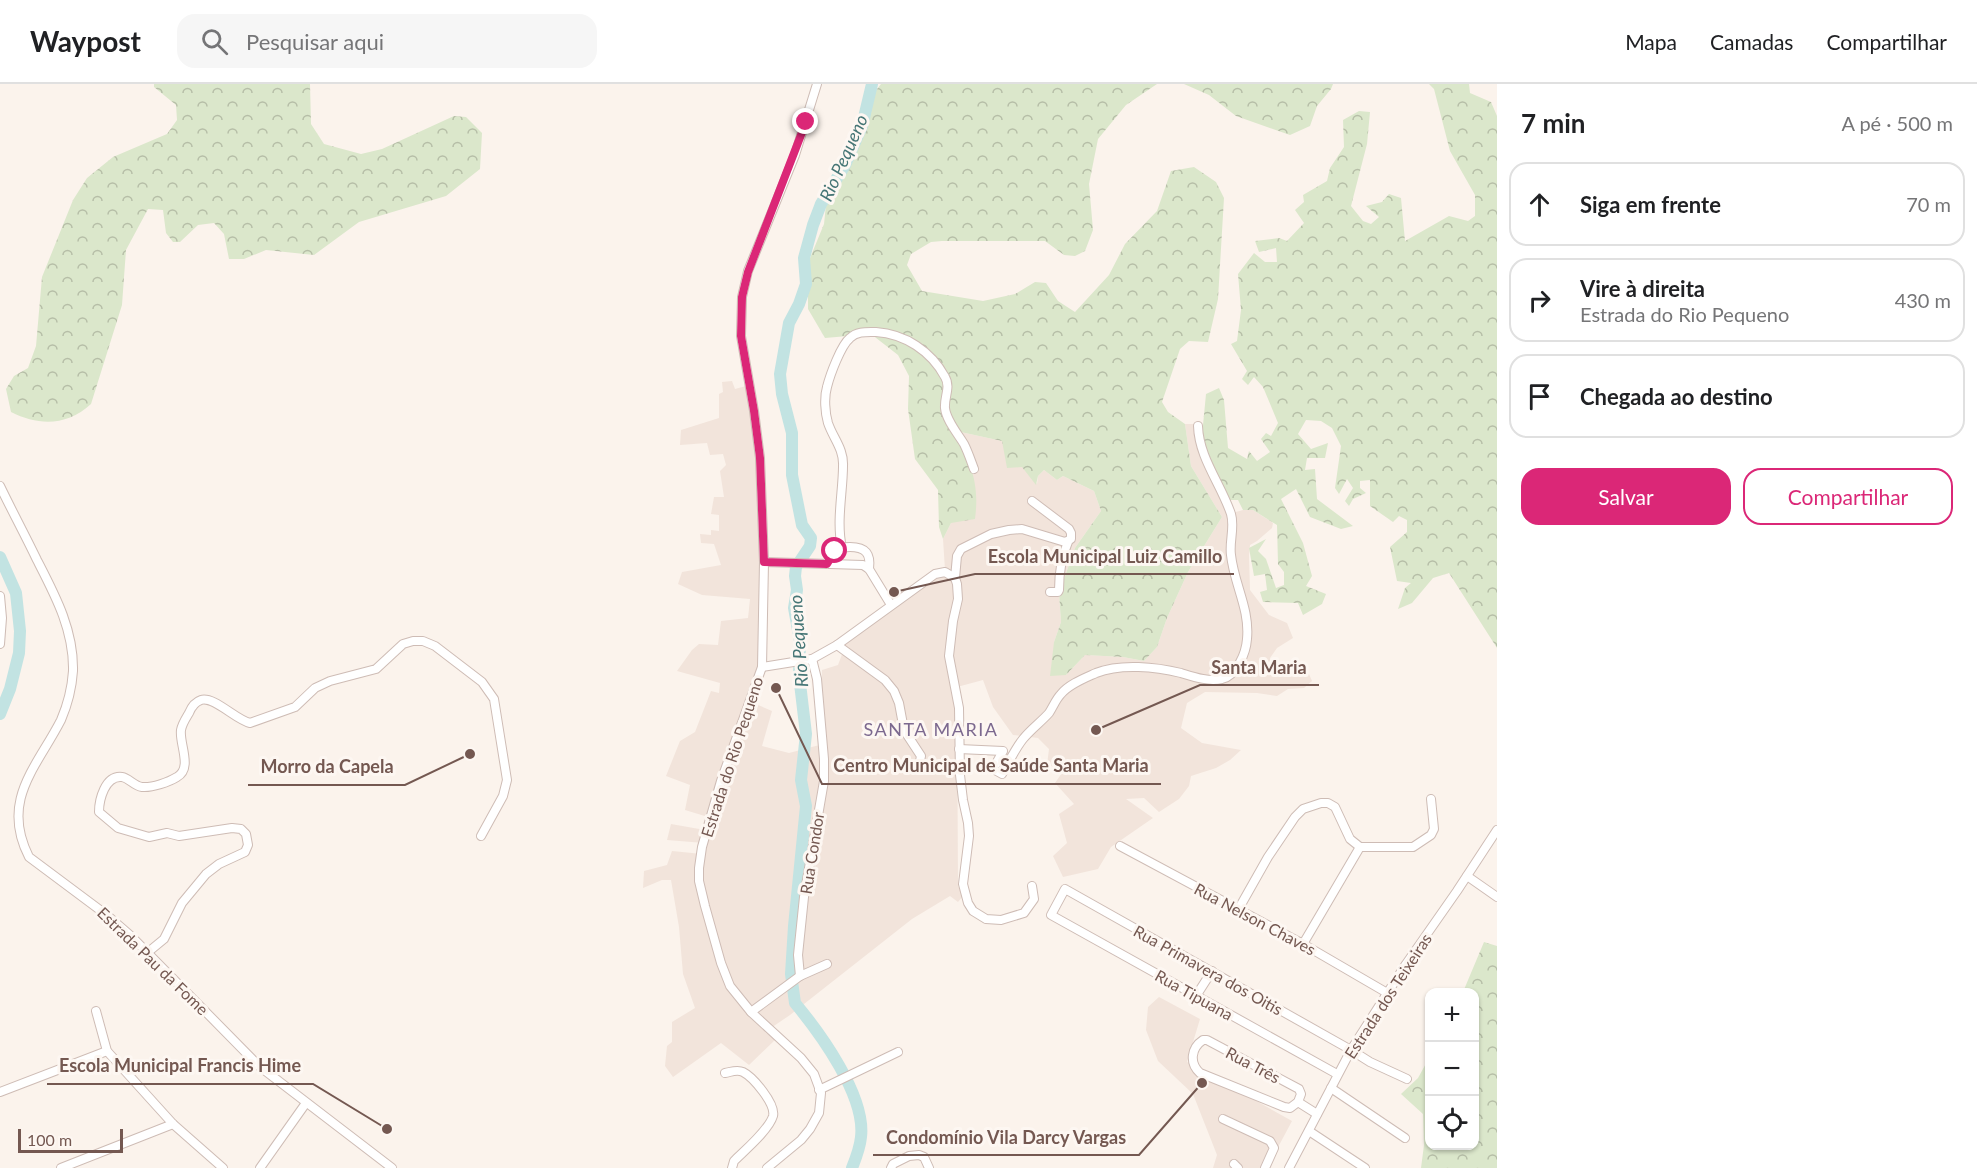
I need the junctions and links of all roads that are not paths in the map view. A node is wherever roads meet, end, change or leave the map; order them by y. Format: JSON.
{"nodes":[{"id":1,"x":817,"y":84,"type":"edge"},
{"id":2,"x":1198,"y":426,"type":"dead end"},
{"id":3,"x":974,"y":470,"type":"dead end"},
{"id":4,"x":0,"y":486,"type":"edge"},
{"id":5,"x":1032,"y":501,"type":"dead end"},
{"id":6,"x":1068,"y":542,"type":"junction"},
{"id":7,"x":842,"y":548,"type":"junction"},
{"id":8,"x":764,"y":562,"type":"junction"},
{"id":9,"x":827,"y":564,"type":"junction"},
{"id":10,"x":869,"y":569,"type":"junction"},
{"id":11,"x":955,"y":578,"type":"junction"},
{"id":12,"x":1050,"y":592,"type":"dead end"},
{"id":13,"x":0,"y":596,"type":"edge"},
{"id":14,"x":891,"y":605,"type":"junction"},
{"id":15,"x":0,"y":644,"type":"edge"},
{"id":16,"x":837,"y":645,"type":"junction"},
{"id":17,"x":809,"y":660,"type":"junction"},
{"id":18,"x":762,"y":667,"type":"junction"},
{"id":19,"x":959,"y":749,"type":"junction"},
{"id":20,"x":919,"y":766,"type":"dead end"},
{"id":21,"x":1431,"y":799,"type":"dead end"},
{"id":22,"x":1497,"y":830,"type":"edge"},
{"id":23,"x":481,"y":836,"type":"dead end"},
{"id":24,"x":1120,"y":846,"type":"dead end"},
{"id":25,"x":1360,"y":848,"type":"junction"},
{"id":26,"x":1467,"y":876,"type":"junction"},
{"id":27,"x":1032,"y":886,"type":"dead end"},
{"id":28,"x":1497,"y":897,"type":"edge"},
{"id":29,"x":1238,"y":910,"type":"junction"},
{"id":30,"x":1051,"y":915,"type":"joint"},
{"id":31,"x":1303,"y":944,"type":"junction"},
{"id":32,"x":147,"y":953,"type":"junction"},
{"id":33,"x":827,"y":964,"type":"dead end"},
{"id":34,"x":1212,"y":971,"type":"junction"},
{"id":35,"x":799,"y":977,"type":"junction"},
{"id":36,"x":1389,"y":994,"type":"junction"},
{"id":37,"x":1197,"y":996,"type":"junction"},
{"id":38,"x":96,"y":1011,"type":"dead end"},
{"id":39,"x":752,"y":1012,"type":"junction"},
{"id":40,"x":1351,"y":1050,"type":"junction"},
{"id":41,"x":107,"y":1051,"type":"junction"},
{"id":42,"x":898,"y":1052,"type":"dead end"},
{"id":43,"x":724,"y":1073,"type":"dead end"},
{"id":44,"x":1337,"y":1074,"type":"junction"},
{"id":45,"x":1407,"y":1079,"type":"dead end"},
{"id":46,"x":1331,"y":1088,"type":"junction"},
{"id":47,"x":819,"y":1090,"type":"junction"},
{"id":48,"x":0,"y":1092,"type":"edge"},
{"id":49,"x":306,"y":1103,"type":"junction"},
{"id":50,"x":1296,"y":1104,"type":"junction"},
{"id":51,"x":1317,"y":1114,"type":"junction"},
{"id":52,"x":1223,"y":1119,"type":"dead end"},
{"id":53,"x":173,"y":1124,"type":"junction"},
{"id":54,"x":1309,"y":1131,"type":"junction"},
{"id":55,"x":1405,"y":1138,"type":"dead end"},
{"id":56,"x":1293,"y":1167,"type":"edge"},
{"id":57,"x":61,"y":1168,"type":"edge"},
{"id":58,"x":223,"y":1168,"type":"edge"},
{"id":59,"x":260,"y":1168,"type":"edge"},
{"id":60,"x":392,"y":1168,"type":"edge"},
{"id":61,"x":732,"y":1168,"type":"edge"},
{"id":62,"x":767,"y":1168,"type":"edge"},
{"id":63,"x":891,"y":1168,"type":"edge"},
{"id":64,"x":929,"y":1168,"type":"edge"},
{"id":65,"x":1265,"y":1168,"type":"edge"},
{"id":66,"x":1365,"y":1168,"type":"edge"}],
"edges":[{"from":1,"to":8,"type":"street","name":"Estrada do Rio Pequeno"},
{"from":2,"to":19,"type":"street"},
{"from":3,"to":7,"type":"street"},
{"from":4,"to":32,"type":"street","name":"Estrada Pau da Fome"},
{"from":5,"to":6,"type":"street"},
{"from":6,"to":11,"type":"street"},
{"from":6,"to":12,"type":"street"},
{"from":7,"to":9,"type":"street"},
{"from":7,"to":10,"type":"street"},
{"from":8,"to":9,"type":"street"},
{"from":8,"to":18,"type":"street","name":"Estrada do Rio Pequeno"},
{"from":9,"to":10,"type":"street"},
{"from":10,"to":14,"type":"street"},
{"from":11,"to":14,"type":"street"},
{"from":11,"to":19,"type":"street"},
{"from":13,"to":15,"type":"street"},
{"from":14,"to":16,"type":"street"},
{"from":16,"to":17,"type":"street"},
{"from":16,"to":20,"type":"street"},
{"from":17,"to":18,"type":"street"},
{"from":17,"to":35,"type":"street","name":"Rua Condor"},
{"from":18,"to":39,"type":"street","name":"Estrada do Rio Pequeno"},
{"from":19,"to":27,"type":"street"},
{"from":21,"to":25,"type":"street"},
{"from":22,"to":26,"type":"street","name":"Estrada dos Teixeiras"},
{"from":23,"to":32,"type":"street"},
{"from":24,"to":29,"type":"street","name":"Rua Nelson Chaves"},
{"from":25,"to":29,"type":"street"},
{"from":25,"to":31,"type":"street"},
{"from":26,"to":28,"type":"street"},
{"from":26,"to":36,"type":"street","name":"Estrada dos Teixeiras"},
{"from":29,"to":31,"type":"street","name":"Rua Nelson Chaves"},
{"from":30,"to":34,"type":"street","name":"Rua Primavera dos Oitis"},
{"from":30,"to":37,"type":"street","name":"Rua Tipuana"},
{"from":31,"to":36,"type":"street","name":"Rua Nelson Chaves"},
{"from":32,"to":49,"type":"street","name":"Estrada Pau da Fome"},
{"from":33,"to":35,"type":"street"},
{"from":34,"to":37,"type":"street"},
{"from":34,"to":40,"type":"street","name":"Rua Primavera dos Oitis"},
{"from":35,"to":39,"type":"street"},
{"from":36,"to":40,"type":"street","name":"Estrada dos Teixeiras"},
{"from":37,"to":44,"type":"street","name":"Rua Tipuana"},
{"from":38,"to":41,"type":"street"},
{"from":39,"to":47,"type":"street","name":"Estrada do Rio Pequeno"},
{"from":40,"to":44,"type":"street","name":"Estrada dos Teixeiras"},
{"from":40,"to":45,"type":"street","name":"Rua Primavera dos Oitis"},
{"from":41,"to":48,"type":"street"},
{"from":41,"to":53,"type":"street"},
{"from":42,"to":47,"type":"street"},
{"from":43,"to":61,"type":"street"},
{"from":44,"to":46,"type":"street","name":"Estrada dos Teixeiras"},
{"from":46,"to":51,"type":"street","name":"Estrada dos Teixeiras"},
{"from":46,"to":55,"type":"street"},
{"from":47,"to":62,"type":"street"},
{"from":49,"to":59,"type":"street"},
{"from":49,"to":60,"type":"street","name":"Estrada Pau da Fome"},
{"from":50,"to":50,"type":"street","name":"Rua Três"},
{"from":50,"to":51,"type":"street"},
{"from":51,"to":54,"type":"street","name":"Estrada dos Teixeiras"},
{"from":52,"to":65,"type":"street"},
{"from":53,"to":57,"type":"street"},
{"from":53,"to":58,"type":"street"},
{"from":54,"to":56,"type":"street","name":"Estrada dos Teixeiras"},
{"from":54,"to":66,"type":"street"},
{"from":63,"to":64,"type":"street"}]}
